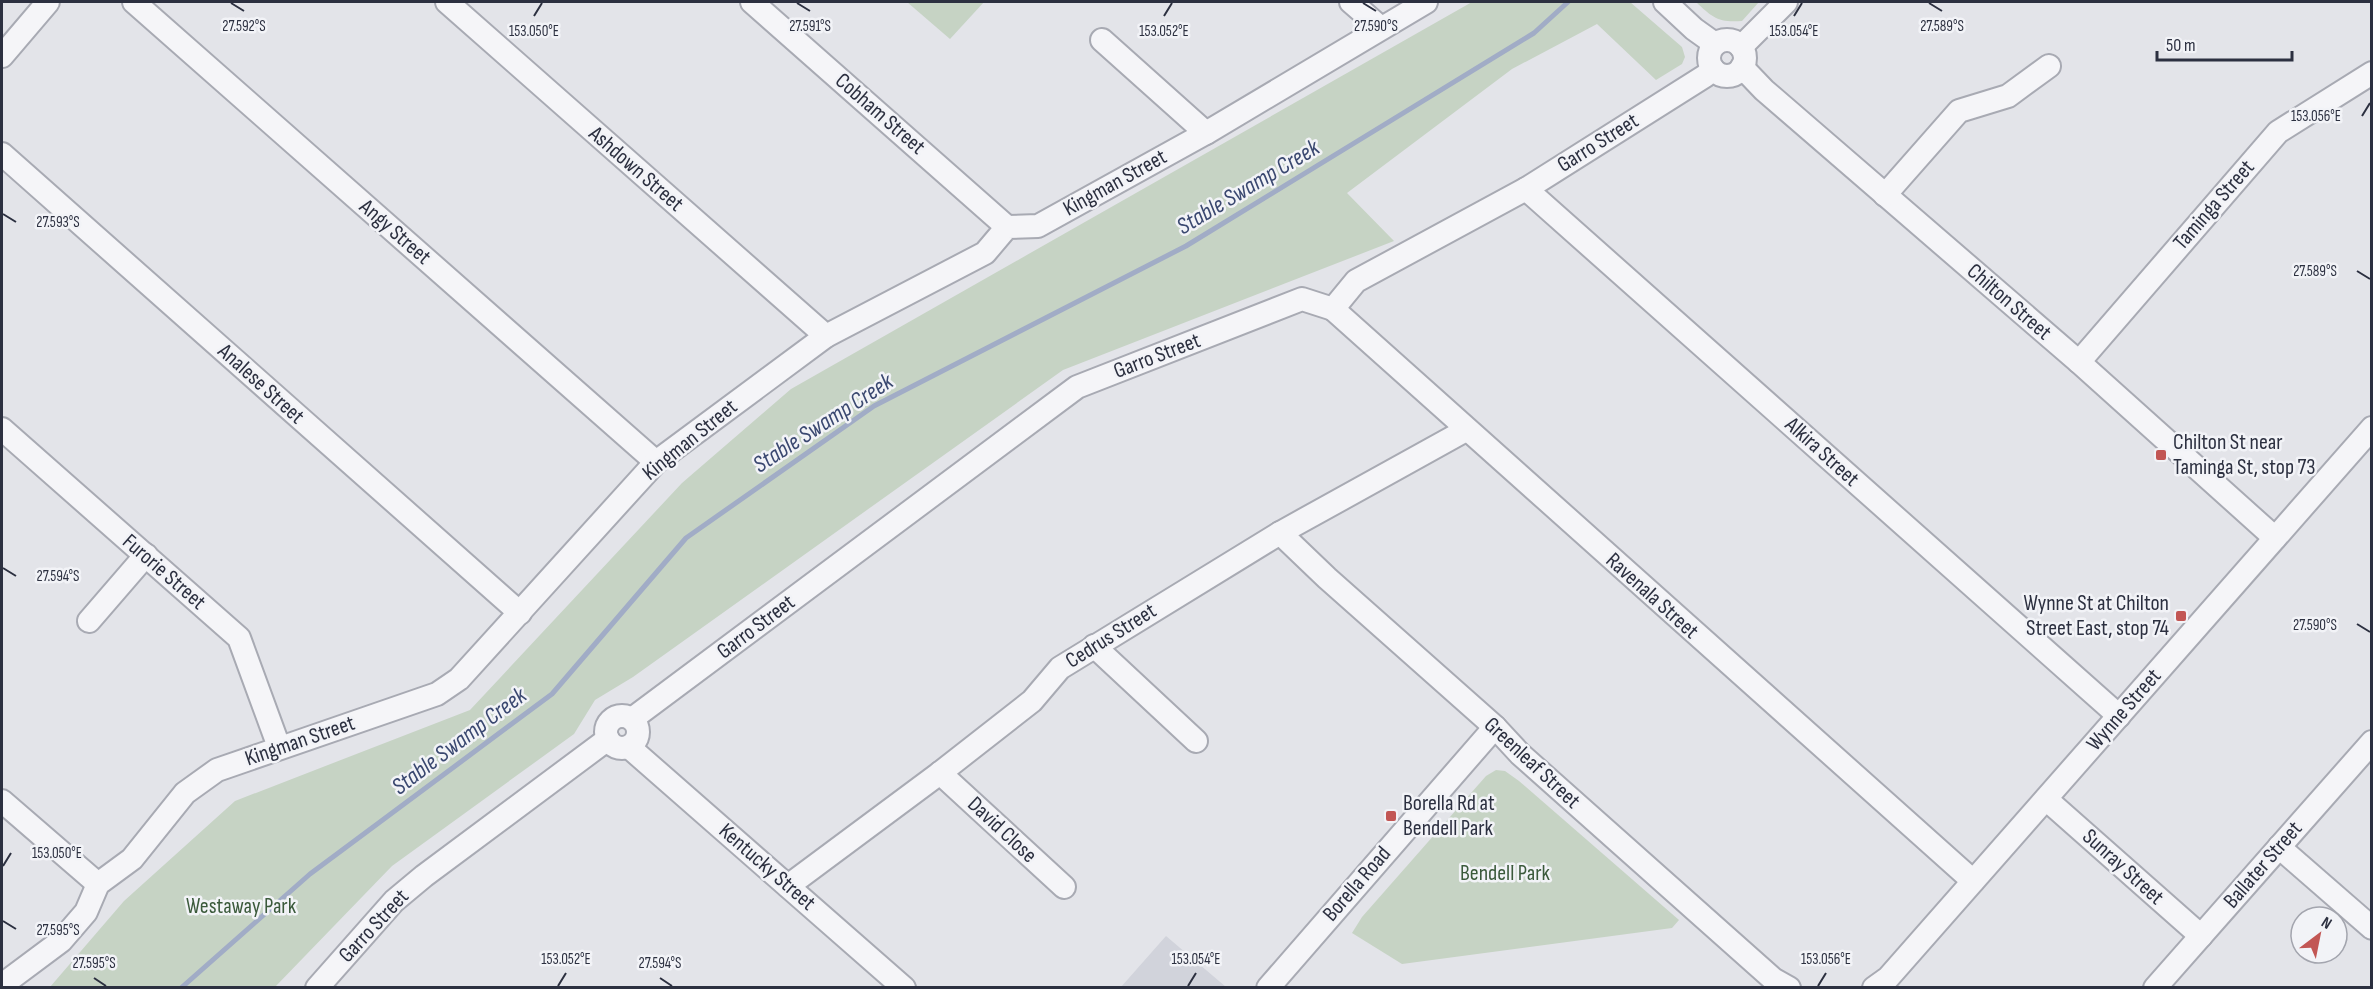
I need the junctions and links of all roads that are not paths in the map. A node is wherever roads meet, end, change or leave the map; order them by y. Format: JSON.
{"nodes":[{"id":1,"x":48,"y":2,"type":"edge"},
{"id":2,"x":134,"y":2,"type":"edge"},
{"id":3,"x":447,"y":2,"type":"edge"},
{"id":4,"x":752,"y":2,"type":"edge"},
{"id":5,"x":1351,"y":2,"type":"edge"},
{"id":6,"x":1426,"y":2,"type":"edge"},
{"id":7,"x":1665,"y":2,"type":"edge"},
{"id":8,"x":1786,"y":2,"type":"edge"},
{"id":9,"x":1381,"y":28,"type":"junction"},
{"id":10,"x":1102,"y":40,"type":"dead end"},
{"id":11,"x":1715,"y":44,"type":"junction"},
{"id":12,"x":2,"y":56,"type":"edge"},
{"id":13,"x":1741,"y":57,"type":"junction"},
{"id":14,"x":2049,"y":66,"type":"dead end"},
{"id":15,"x":1713,"y":69,"type":"junction"},
{"id":16,"x":2372,"y":73,"type":"edge"},
{"id":17,"x":1206,"y":133,"type":"junction"},
{"id":18,"x":2,"y":154,"type":"edge"},
{"id":19,"x":1526,"y":189,"type":"junction"},
{"id":20,"x":1885,"y":195,"type":"junction"},
{"id":21,"x":1007,"y":227,"type":"junction"},
{"id":22,"x":1333,"y":309,"type":"junction"},
{"id":23,"x":826,"y":336,"type":"junction"},
{"id":24,"x":2079,"y":362,"type":"junction"},
{"id":25,"x":2372,"y":428,"type":"edge"},
{"id":26,"x":2,"y":429,"type":"edge"},
{"id":27,"x":1466,"y":430,"type":"junction"},
{"id":28,"x":656,"y":462,"type":"junction"},
{"id":29,"x":1280,"y":533,"type":"junction"},
{"id":30,"x":2275,"y":538,"type":"junction"},
{"id":31,"x":146,"y":555,"type":"junction"},
{"id":32,"x":520,"y":613,"type":"junction"},
{"id":33,"x":89,"y":621,"type":"dead end"},
{"id":34,"x":1094,"y":646,"type":"junction"},
{"id":35,"x":2119,"y":716,"type":"junction"},
{"id":36,"x":632,"y":719,"type":"junction"},
{"id":37,"x":1495,"y":727,"type":"junction"},
{"id":38,"x":608,"y":739,"type":"junction"},
{"id":39,"x":1196,"y":741,"type":"dead end"},
{"id":40,"x":2372,"y":742,"type":"edge"},
{"id":41,"x":279,"y":747,"type":"junction"},
{"id":42,"x":629,"y":747,"type":"junction"},
{"id":43,"x":940,"y":773,"type":"junction"},
{"id":44,"x":2046,"y":799,"type":"junction"},
{"id":45,"x":2,"y":801,"type":"edge"},
{"id":46,"x":2279,"y":847,"type":"junction"},
{"id":47,"x":1973,"y":881,"type":"junction"},
{"id":48,"x":98,"y":884,"type":"junction"},
{"id":49,"x":788,"y":885,"type":"junction"},
{"id":50,"x":1064,"y":887,"type":"dead end"},
{"id":51,"x":2372,"y":928,"type":"edge"},
{"id":52,"x":2200,"y":936,"type":"junction"},
{"id":53,"x":2,"y":985,"type":"edge"},
{"id":54,"x":317,"y":987,"type":"edge"},
{"id":55,"x":904,"y":987,"type":"edge"},
{"id":56,"x":1268,"y":987,"type":"edge"},
{"id":57,"x":1789,"y":987,"type":"edge"},
{"id":58,"x":1874,"y":987,"type":"edge"},
{"id":59,"x":2155,"y":987,"type":"edge"}],
"edges":[{"from":1,"to":12,"type":"street"},
{"from":2,"to":28,"type":"street","name":"Angy Street"},
{"from":3,"to":23,"type":"street","name":"Ashdown Street"},
{"from":4,"to":21,"type":"street","name":"Cobham Street"},
{"from":5,"to":9,"type":"street"},
{"from":6,"to":9,"type":"street","name":"Kingman Street"},
{"from":7,"to":11,"type":"street"},
{"from":8,"to":13,"type":"street"},
{"from":9,"to":17,"type":"street","name":"Kingman Street"},
{"from":10,"to":17,"type":"street"},
{"from":11,"to":13,"type":"street"},
{"from":11,"to":15,"type":"street"},
{"from":13,"to":15,"type":"street"},
{"from":13,"to":20,"type":"street","name":"Chilton Street"},
{"from":14,"to":20,"type":"street"},
{"from":15,"to":19,"type":"street","name":"Garro Street"},
{"from":16,"to":24,"type":"street","name":"Taminga Street"},
{"from":17,"to":21,"type":"street","name":"Kingman Street"},
{"from":18,"to":32,"type":"street","name":"Analese Street"},
{"from":19,"to":22,"type":"street","name":"Garro Street"},
{"from":19,"to":35,"type":"street","name":"Alkira Street"},
{"from":20,"to":24,"type":"street","name":"Chilton Street"},
{"from":21,"to":23,"type":"street","name":"Kingman Street"},
{"from":22,"to":27,"type":"street","name":"Ravenala Street"},
{"from":22,"to":36,"type":"street","name":"Garro Street"},
{"from":23,"to":28,"type":"street","name":"Kingman Street"},
{"from":24,"to":30,"type":"street","name":"Chilton Street"},
{"from":25,"to":30,"type":"street","name":"Wynne Street"},
{"from":26,"to":31,"type":"street","name":"Furorie Street"},
{"from":27,"to":29,"type":"street","name":"Cedrus Street"},
{"from":27,"to":47,"type":"street","name":"Ravenala Street"},
{"from":28,"to":32,"type":"street","name":"Kingman Street"},
{"from":29,"to":34,"type":"street","name":"Cedrus Street"},
{"from":29,"to":37,"type":"street","name":"Greenleaf Street"},
{"from":30,"to":35,"type":"street","name":"Wynne Street"},
{"from":31,"to":33,"type":"street"},
{"from":31,"to":41,"type":"street","name":"Furorie Street"},
{"from":32,"to":41,"type":"street","name":"Kingman Street"},
{"from":34,"to":39,"type":"street"},
{"from":34,"to":43,"type":"street","name":"Cedrus Street"},
{"from":35,"to":44,"type":"street","name":"Wynne Street"},
{"from":36,"to":38,"type":"street"},
{"from":36,"to":42,"type":"street"},
{"from":37,"to":56,"type":"street","name":"Borella Road"},
{"from":37,"to":57,"type":"street","name":"Greenleaf Street"},
{"from":38,"to":42,"type":"street"},
{"from":38,"to":54,"type":"street","name":"Garro Street"},
{"from":40,"to":46,"type":"street","name":"Ballater Street"},
{"from":41,"to":48,"type":"street","name":"Kingman Street"},
{"from":42,"to":49,"type":"street","name":"Kentucky Street"},
{"from":43,"to":49,"type":"street","name":"Cedrus Street"},
{"from":43,"to":50,"type":"street","name":"David Close"},
{"from":44,"to":47,"type":"street","name":"Wynne Street"},
{"from":44,"to":52,"type":"street","name":"Sunray Street"},
{"from":45,"to":48,"type":"street"},
{"from":46,"to":51,"type":"street"},
{"from":46,"to":52,"type":"street","name":"Ballater Street"},
{"from":47,"to":58,"type":"street","name":"Wynne Street"},
{"from":48,"to":53,"type":"street","name":"Kingman Street"},
{"from":49,"to":55,"type":"street","name":"Kentucky Street"},
{"from":52,"to":59,"type":"street","name":"Ballater Street"}]}
